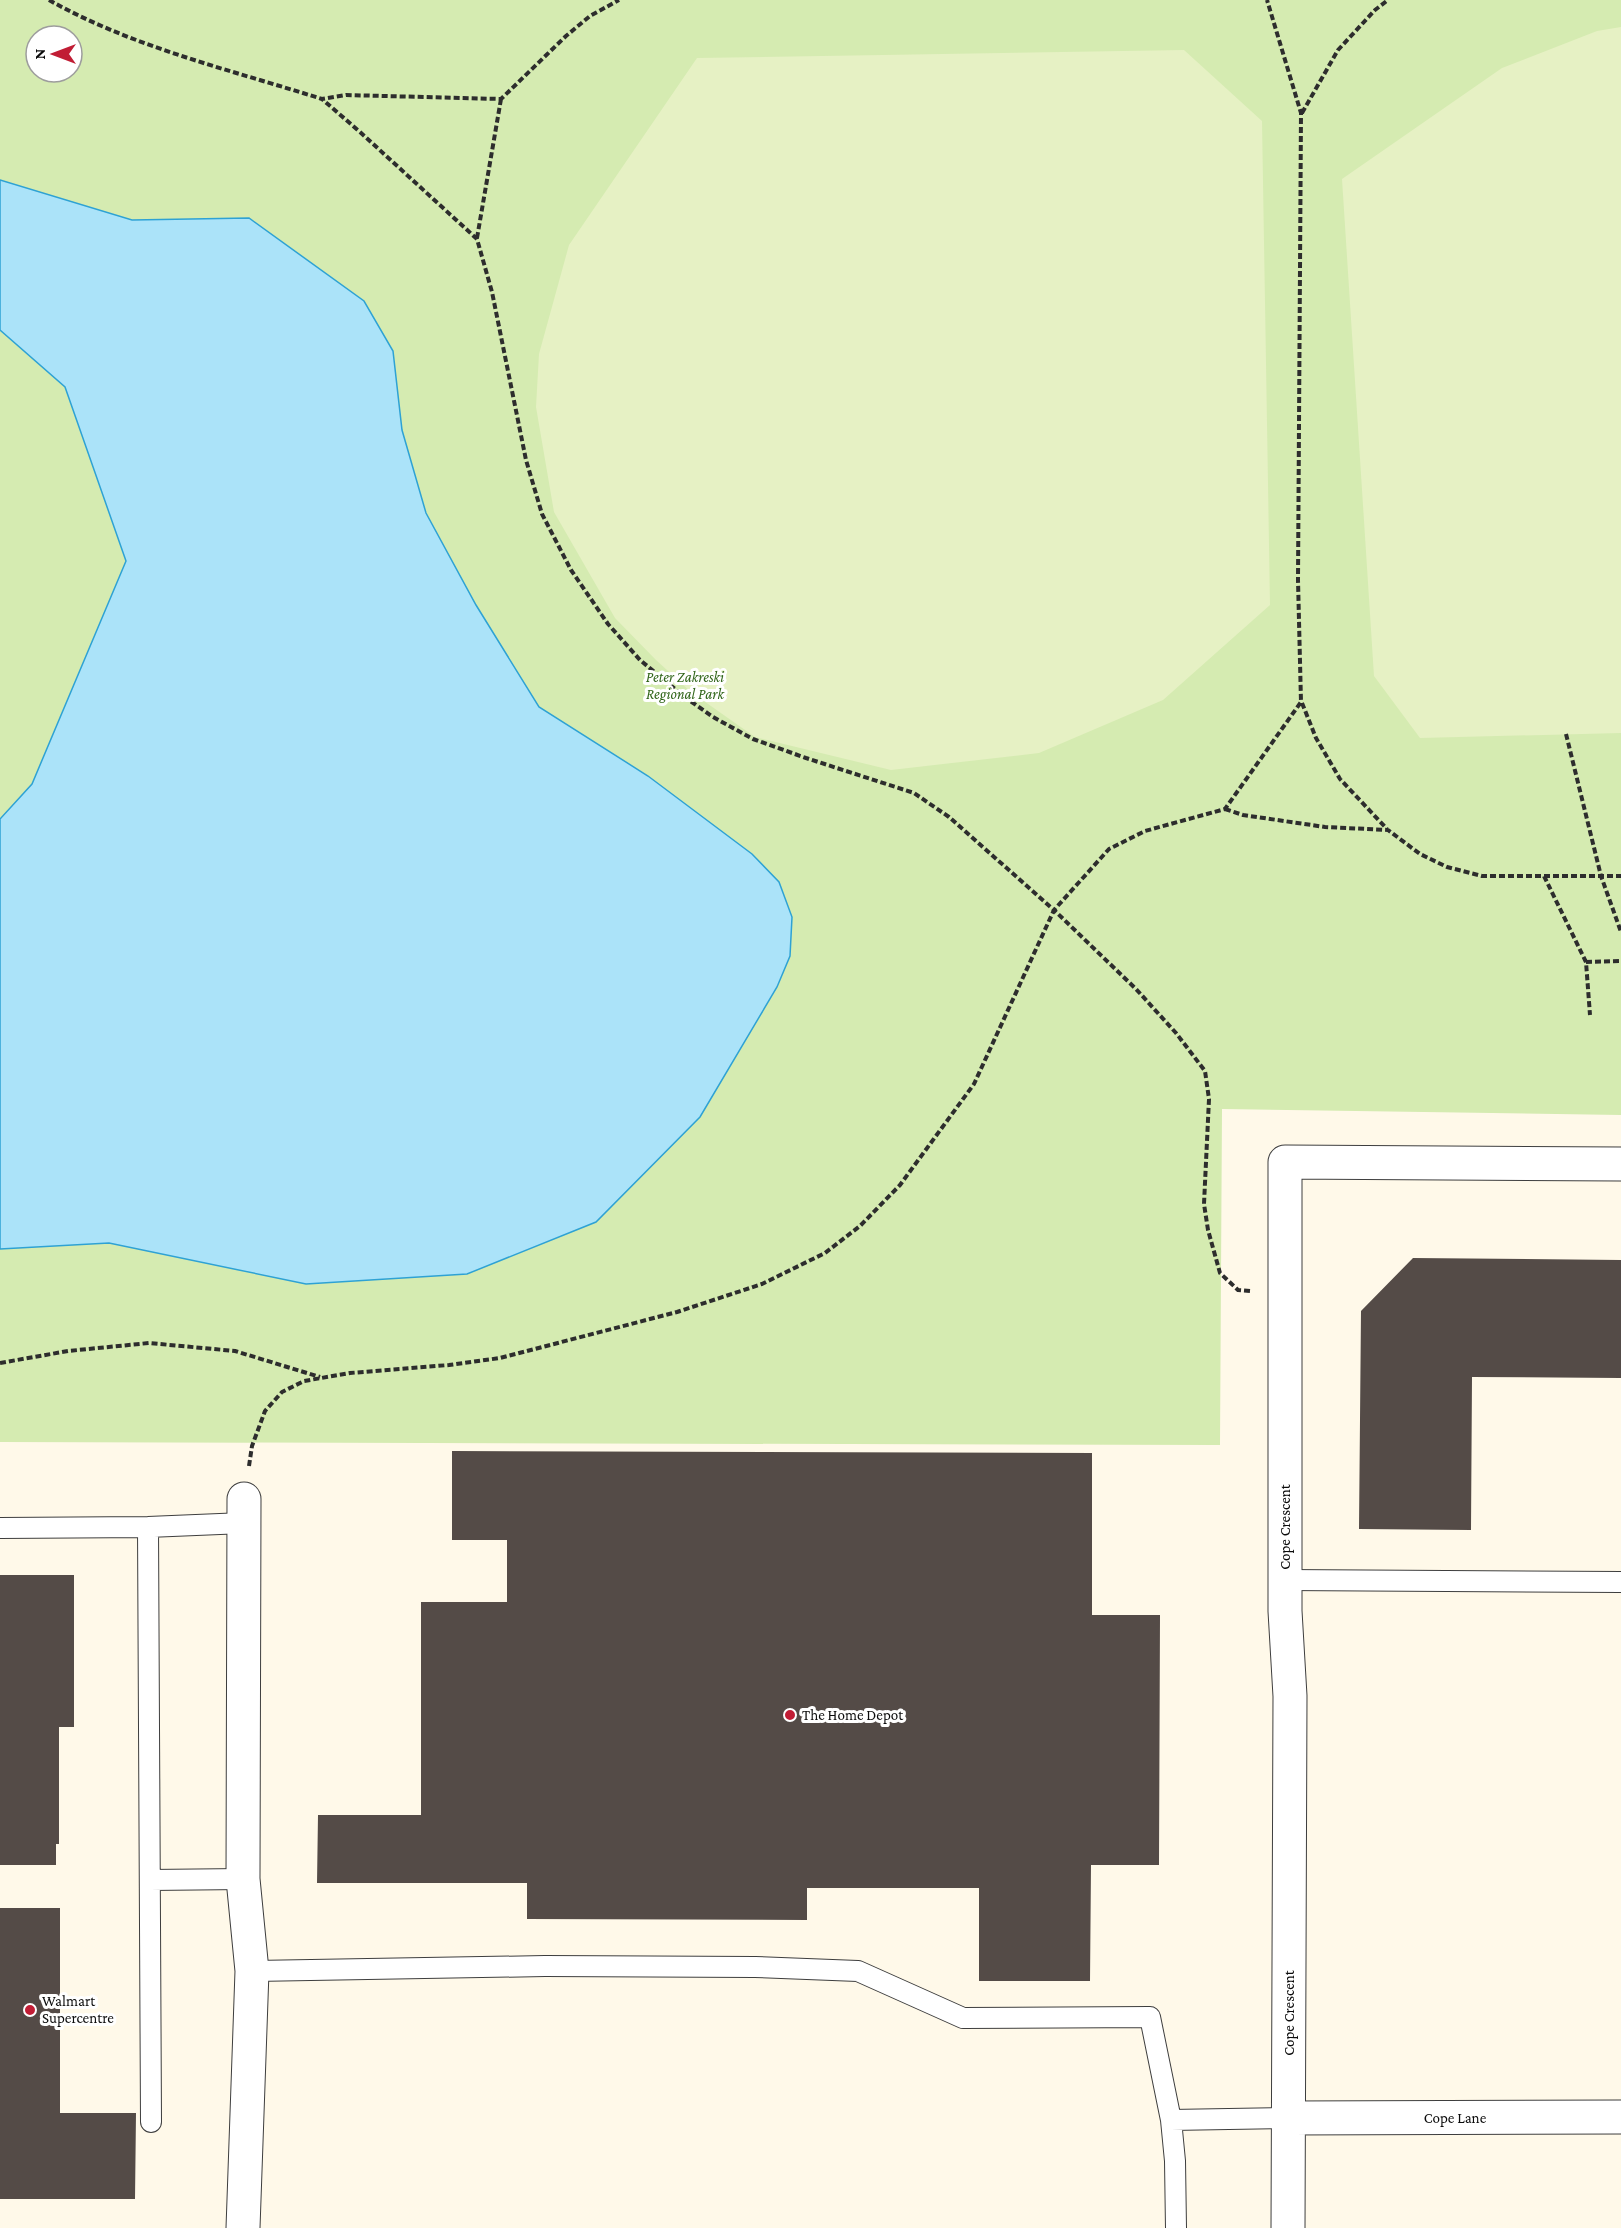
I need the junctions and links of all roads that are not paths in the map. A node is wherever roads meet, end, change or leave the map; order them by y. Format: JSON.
{"nodes":[{"id":1,"x":1621,"y":1164,"type":"edge"},
{"id":2,"x":244,"y":1511,"type":"joint"},
{"id":3,"x":148,"y":1527,"type":"junction"},
{"id":4,"x":0,"y":1528,"type":"edge"},
{"id":5,"x":1285,"y":1580,"type":"junction"},
{"id":6,"x":1621,"y":1582,"type":"edge"},
{"id":7,"x":243,"y":1879,"type":"junction"},
{"id":8,"x":150,"y":1880,"type":"junction"},
{"id":9,"x":252,"y":1971,"type":"junction"},
{"id":10,"x":1621,"y":2117,"type":"edge"},
{"id":11,"x":1288,"y":2118,"type":"junction"},
{"id":12,"x":1171,"y":2120,"type":"junction"},
{"id":13,"x":152,"y":2122,"type":"dead end"},
{"id":14,"x":243,"y":2228,"type":"edge"},
{"id":15,"x":1176,"y":2228,"type":"edge"},
{"id":16,"x":1288,"y":2228,"type":"edge"}],
"edges":[{"from":1,"to":5,"type":"street","name":"Cope Crescent"},
{"from":2,"to":3,"type":"lane"},
{"from":2,"to":7,"type":"street"},
{"from":3,"to":4,"type":"lane"},
{"from":3,"to":8,"type":"lane"},
{"from":5,"to":6,"type":"lane"},
{"from":5,"to":11,"type":"street","name":"Cope Crescent"},
{"from":7,"to":8,"type":"lane"},
{"from":7,"to":9,"type":"street"},
{"from":8,"to":13,"type":"lane"},
{"from":9,"to":12,"type":"lane"},
{"from":9,"to":14,"type":"street"},
{"from":10,"to":11,"type":"street","name":"Cope Lane"},
{"from":11,"to":12,"type":"lane"},
{"from":11,"to":16,"type":"street","name":"Cope Crescent"},
{"from":12,"to":15,"type":"lane"}]}
